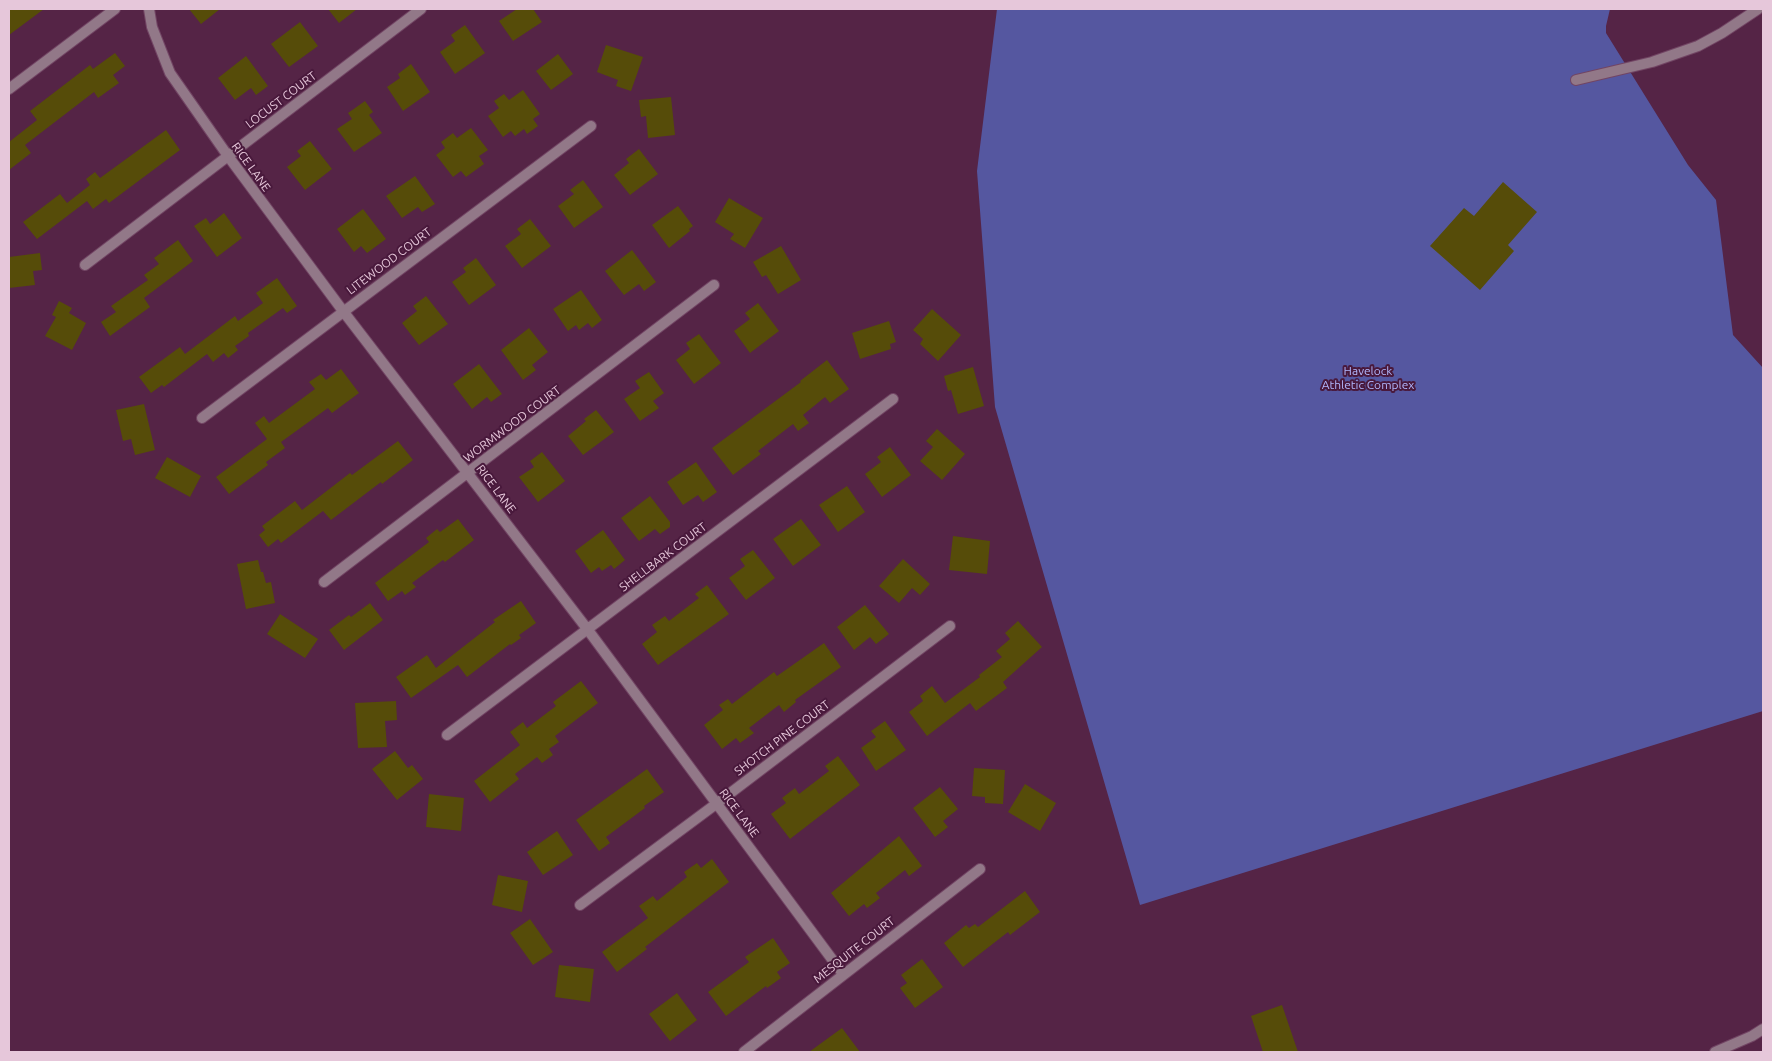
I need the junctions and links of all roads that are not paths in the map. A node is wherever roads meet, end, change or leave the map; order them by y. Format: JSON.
{"nodes":[{"id":1,"x":115,"y":9,"type":"edge"},
{"id":2,"x":149,"y":9,"type":"edge"},
{"id":3,"x":421,"y":9,"type":"edge"},
{"id":4,"x":1758,"y":9,"type":"edge"},
{"id":5,"x":1576,"y":80,"type":"dead end"},
{"id":6,"x":9,"y":90,"type":"edge"},
{"id":7,"x":591,"y":126,"type":"dead end"},
{"id":8,"x":228,"y":156,"type":"junction"},
{"id":9,"x":85,"y":265,"type":"dead end"},
{"id":10,"x":714,"y":284,"type":"dead end"},
{"id":11,"x":343,"y":311,"type":"junction"},
{"id":12,"x":893,"y":399,"type":"dead end"},
{"id":13,"x":202,"y":418,"type":"dead end"},
{"id":14,"x":468,"y":473,"type":"junction"},
{"id":15,"x":324,"y":582,"type":"dead end"},
{"id":16,"x":950,"y":626,"type":"dead end"},
{"id":17,"x":588,"y":630,"type":"junction"},
{"id":18,"x":447,"y":735,"type":"dead end"},
{"id":19,"x":716,"y":804,"type":"junction"},
{"id":20,"x":980,"y":869,"type":"dead end"},
{"id":21,"x":580,"y":904,"type":"dead end"},
{"id":22,"x":843,"y":974,"type":"junction"},
{"id":23,"x":1763,"y":1029,"type":"edge"},
{"id":24,"x":744,"y":1052,"type":"edge"},
{"id":25,"x":1714,"y":1052,"type":"edge"}],
"edges":[{"from":1,"to":6,"type":"street"},
{"from":2,"to":8,"type":"street","name":"RICE LANE"},
{"from":3,"to":8,"type":"street","name":"LOCUST COURT"},
{"from":4,"to":5,"type":"street"},
{"from":7,"to":11,"type":"street","name":"LITEWOOD COURT"},
{"from":8,"to":9,"type":"street","name":"LOCUST COURT"},
{"from":8,"to":11,"type":"street","name":"RICE LANE"},
{"from":10,"to":14,"type":"street","name":"WORMWOOD COURT"},
{"from":11,"to":13,"type":"street","name":"LITEWOOD COURT"},
{"from":11,"to":14,"type":"street","name":"RICE LANE"},
{"from":12,"to":17,"type":"street","name":"SHELLBARK COURT"},
{"from":14,"to":15,"type":"street","name":"WORMWOOD COURT"},
{"from":14,"to":17,"type":"street","name":"RICE LANE"},
{"from":16,"to":19,"type":"street","name":"SHOTCH PINE COURT"},
{"from":17,"to":18,"type":"street","name":"SHELLBARK COURT"},
{"from":17,"to":19,"type":"street","name":"RICE LANE"},
{"from":19,"to":21,"type":"street","name":"SHOTCH PINE COURT"},
{"from":19,"to":22,"type":"street","name":"RICE LANE"},
{"from":20,"to":22,"type":"street","name":"MESQUITE COURT"},
{"from":22,"to":24,"type":"street","name":"MESQUITE COURT"},
{"from":23,"to":25,"type":"street"}]}
